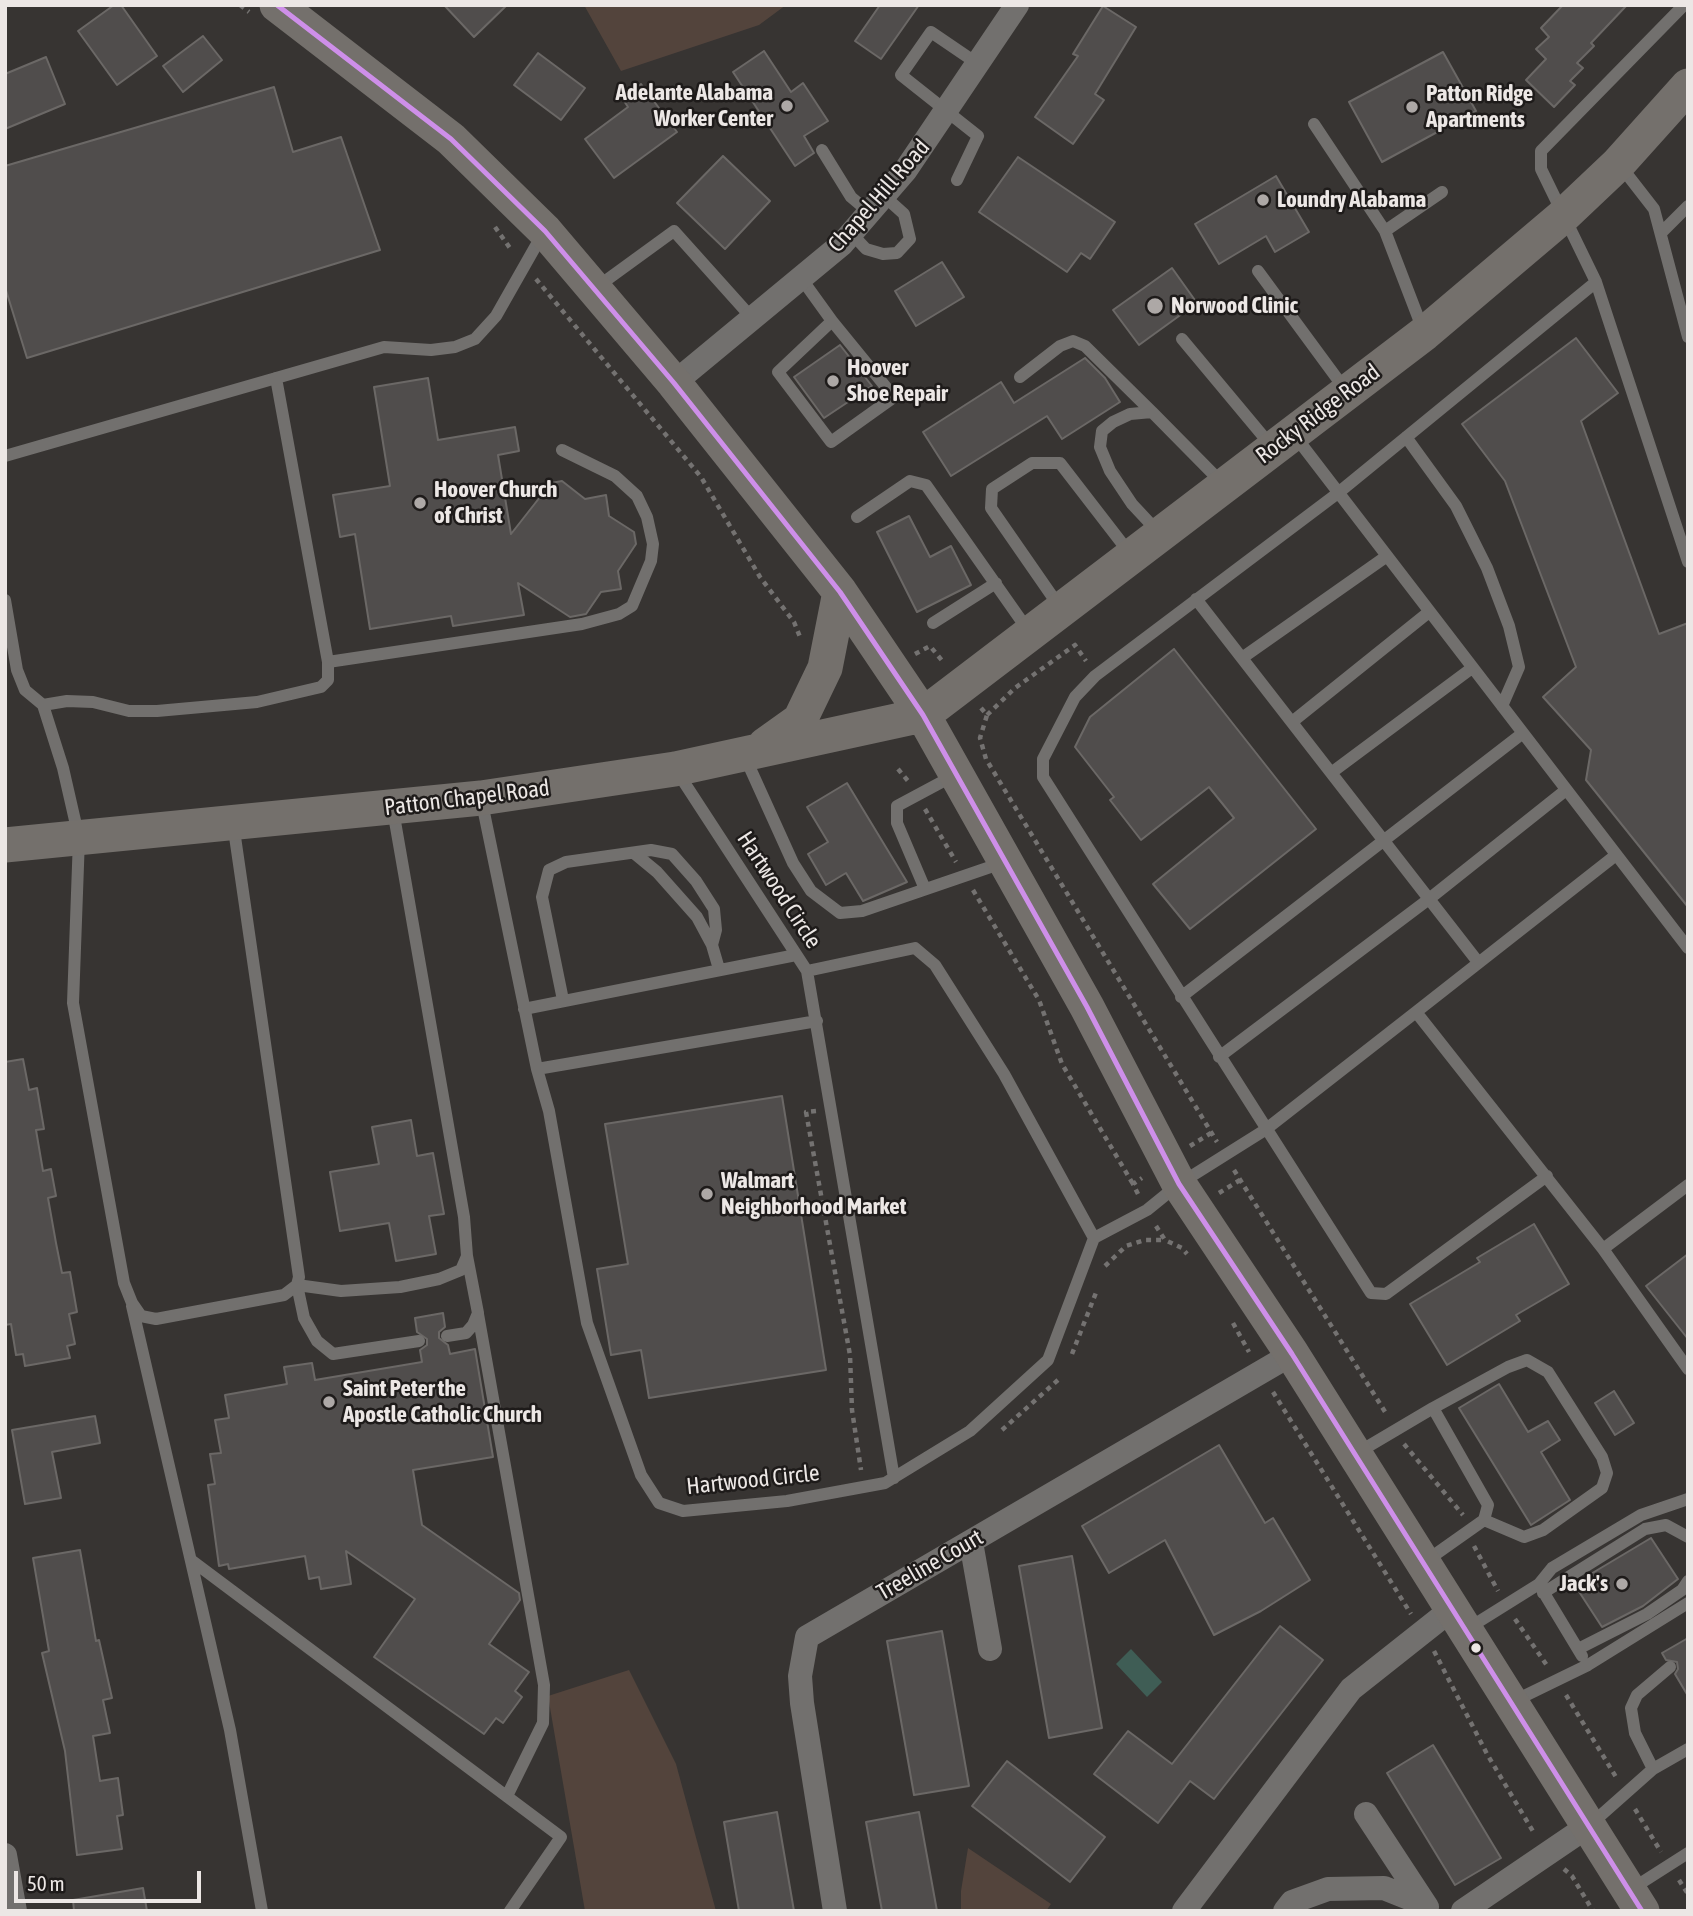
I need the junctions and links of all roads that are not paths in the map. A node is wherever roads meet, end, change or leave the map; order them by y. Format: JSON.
{"nodes":[{"id":1,"x":1017,"y":5,"type":"edge"},
{"id":2,"x":1684,"y":5,"type":"edge"},
{"id":3,"x":264,"y":9,"type":"edge"},
{"id":4,"x":978,"y":64,"type":"junction"},
{"id":5,"x":1688,"y":86,"type":"edge"},
{"id":6,"x":946,"y":113,"type":"junction"},
{"id":7,"x":1314,"y":124,"type":"dead end"},
{"id":8,"x":822,"y":149,"type":"dead end"},
{"id":9,"x":1618,"y":164,"type":"junction"},
{"id":10,"x":957,"y":180,"type":"dead end"},
{"id":11,"x":1441,"y":192,"type":"dead end"},
{"id":12,"x":877,"y":204,"type":"junction"},
{"id":13,"x":1688,"y":206,"type":"edge"},
{"id":14,"x":1562,"y":217,"type":"junction"},
{"id":15,"x":545,"y":231,"type":"junction"},
{"id":16,"x":1385,"y":231,"type":"junction"},
{"id":17,"x":851,"y":233,"type":"junction"},
{"id":18,"x":1661,"y":233,"type":"junction"},
{"id":19,"x":1258,"y":271,"type":"dead end"},
{"id":20,"x":802,"y":278,"type":"junction"},
{"id":21,"x":1596,"y":282,"type":"junction"},
{"id":22,"x":594,"y":289,"type":"junction"},
{"id":23,"x":752,"y":318,"type":"junction"},
{"id":24,"x":832,"y":321,"type":"junction"},
{"id":25,"x":1424,"y":334,"type":"junction"},
{"id":26,"x":1688,"y":337,"type":"edge"},
{"id":27,"x":1182,"y":338,"type":"dead end"},
{"id":28,"x":1020,"y":377,"type":"dead end"},
{"id":29,"x":275,"y":378,"type":"junction"},
{"id":30,"x":674,"y":383,"type":"junction"},
{"id":31,"x":1347,"y":392,"type":"junction"},
{"id":32,"x":1152,"y":412,"type":"junction"},
{"id":33,"x":1406,"y":437,"type":"junction"},
{"id":34,"x":1283,"y":441,"type":"junction"},
{"id":35,"x":562,"y":450,"type":"dead end"},
{"id":36,"x":5,"y":456,"type":"edge"},
{"id":37,"x":1224,"y":485,"type":"junction"},
{"id":38,"x":1338,"y":493,"type":"junction"},
{"id":39,"x":858,"y":517,"type":"dead end"},
{"id":40,"x":1160,"y":534,"type":"junction"},
{"id":41,"x":1132,"y":556,"type":"junction"},
{"id":42,"x":1387,"y":556,"type":"junction"},
{"id":43,"x":1688,"y":562,"type":"edge"},
{"id":44,"x":996,"y":583,"type":"junction"},
{"id":45,"x":840,"y":592,"type":"junction"},
{"id":46,"x":1196,"y":599,"type":"junction"},
{"id":47,"x":5,"y":600,"type":"edge"},
{"id":48,"x":1062,"y":609,"type":"junction"},
{"id":49,"x":1429,"y":612,"type":"junction"},
{"id":50,"x":933,"y":623,"type":"dead end"},
{"id":51,"x":1031,"y":633,"type":"junction"},
{"id":52,"x":1242,"y":658,"type":"junction"},
{"id":53,"x":328,"y":662,"type":"junction"},
{"id":54,"x":1472,"y":668,"type":"junction"},
{"id":55,"x":43,"y":705,"type":"junction"},
{"id":56,"x":1502,"y":706,"type":"junction"},
{"id":57,"x":923,"y":715,"type":"junction"},
{"id":58,"x":1292,"y":722,"type":"junction"},
{"id":59,"x":1523,"y":733,"type":"junction"},
{"id":60,"x":750,"y":753,"type":"junction"},
{"id":61,"x":675,"y":769,"type":"junction"},
{"id":62,"x":1331,"y":773,"type":"junction"},
{"id":63,"x":957,"y":775,"type":"junction"},
{"id":64,"x":1566,"y":790,"type":"junction"},
{"id":65,"x":481,"y":798,"type":"junction"},
{"id":66,"x":392,"y":807,"type":"junction"},
{"id":67,"x":233,"y":823,"type":"junction"},
{"id":68,"x":79,"y":838,"type":"junction"},
{"id":69,"x":1384,"y":841,"type":"junction"},
{"id":70,"x":5,"y":845,"type":"edge"},
{"id":71,"x":634,"y":853,"type":"junction"},
{"id":72,"x":1616,"y":855,"type":"junction"},
{"id":73,"x":1005,"y":862,"type":"junction"},
{"id":74,"x":925,"y":889,"type":"junction"},
{"id":75,"x":1429,"y":899,"type":"junction"},
{"id":76,"x":712,"y":945,"type":"junction"},
{"id":77,"x":1688,"y":948,"type":"edge"},
{"id":78,"x":796,"y":955,"type":"junction"},
{"id":79,"x":1478,"y":962,"type":"junction"},
{"id":80,"x":719,"y":970,"type":"junction"},
{"id":81,"x":807,"y":971,"type":"junction"},
{"id":82,"x":1181,"y":997,"type":"junction"},
{"id":83,"x":563,"y":1000,"type":"junction"},
{"id":84,"x":524,"y":1009,"type":"junction"},
{"id":85,"x":1416,"y":1012,"type":"junction"},
{"id":86,"x":817,"y":1021,"type":"junction"},
{"id":87,"x":1219,"y":1057,"type":"junction"},
{"id":88,"x":537,"y":1069,"type":"junction"},
{"id":89,"x":1265,"y":1130,"type":"junction"},
{"id":90,"x":1174,"y":1173,"type":"junction"},
{"id":91,"x":1548,"y":1176,"type":"junction"},
{"id":92,"x":1688,"y":1185,"type":"edge"},
{"id":93,"x":1094,"y":1238,"type":"junction"},
{"id":94,"x":1603,"y":1250,"type":"junction"},
{"id":95,"x":467,"y":1256,"type":"junction"},
{"id":96,"x":297,"y":1284,"type":"junction"},
{"id":97,"x":132,"y":1303,"type":"junction"},
{"id":98,"x":478,"y":1313,"type":"junction"},
{"id":99,"x":447,"y":1336,"type":"dead end"},
{"id":100,"x":419,"y":1341,"type":"dead end"},
{"id":101,"x":1293,"y":1354,"type":"junction"},
{"id":102,"x":1688,"y":1369,"type":"edge"},
{"id":103,"x":1433,"y":1408,"type":"junction"},
{"id":104,"x":1355,"y":1454,"type":"junction"},
{"id":105,"x":894,"y":1478,"type":"junction"},
{"id":106,"x":1686,"y":1505,"type":"edge"},
{"id":107,"x":1484,"y":1520,"type":"junction"},
{"id":108,"x":1688,"y":1537,"type":"edge"},
{"id":109,"x":971,"y":1542,"type":"junction"},
{"id":110,"x":191,"y":1560,"type":"junction"},
{"id":111,"x":1423,"y":1563,"type":"junction"},
{"id":112,"x":1688,"y":1581,"type":"edge"},
{"id":113,"x":1541,"y":1588,"type":"junction"},
{"id":114,"x":1688,"y":1603,"type":"edge"},
{"id":115,"x":1459,"y":1620,"type":"junction"},
{"id":116,"x":989,"y":1649,"type":"dead end"},
{"id":117,"x":1578,"y":1649,"type":"junction"},
{"id":118,"x":1588,"y":1665,"type":"junction"},
{"id":119,"x":1670,"y":1667,"type":"dead end"},
{"id":120,"x":1512,"y":1702,"type":"junction"},
{"id":121,"x":1688,"y":1749,"type":"edge"},
{"id":122,"x":1653,"y":1769,"type":"junction"},
{"id":123,"x":507,"y":1797,"type":"junction"},
{"id":124,"x":1366,"y":1814,"type":"dead end"},
{"id":125,"x":1591,"y":1824,"type":"junction"},
{"id":126,"x":1688,"y":1853,"type":"edge"},
{"id":127,"x":5,"y":1855,"type":"edge"},
{"id":128,"x":1636,"y":1900,"type":"edge"},
{"id":129,"x":15,"y":1911,"type":"edge"},
{"id":130,"x":262,"y":1911,"type":"edge"},
{"id":131,"x":510,"y":1911,"type":"edge"},
{"id":132,"x":835,"y":1911,"type":"edge"},
{"id":133,"x":1184,"y":1911,"type":"edge"},
{"id":134,"x":1284,"y":1911,"type":"edge"},
{"id":135,"x":1426,"y":1911,"type":"edge"},
{"id":136,"x":1463,"y":1911,"type":"edge"}],
"edges":[{"from":1,"to":4,"type":"street","name":"Chapel Hill Road"},
{"from":2,"to":14,"type":"lane"},
{"from":3,"to":15,"type":"street"},
{"from":4,"to":6,"type":"street","name":"Chapel Hill Road"},
{"from":4,"to":6,"type":"lane"},
{"from":5,"to":9,"type":"street","name":"Rocky Ridge Road"},
{"from":6,"to":10,"type":"lane"},
{"from":6,"to":12,"type":"street","name":"Chapel Hill Road"},
{"from":7,"to":16,"type":"lane"},
{"from":8,"to":12,"type":"lane"},
{"from":9,"to":14,"type":"street","name":"Rocky Ridge Road"},
{"from":9,"to":18,"type":"lane"},
{"from":11,"to":16,"type":"lane"},
{"from":12,"to":17,"type":"street","name":"Chapel Hill Road"},
{"from":12,"to":17,"type":"lane"},
{"from":13,"to":18,"type":"lane"},
{"from":14,"to":21,"type":"lane"},
{"from":14,"to":25,"type":"street","name":"Rocky Ridge Road"},
{"from":15,"to":22,"type":"street"},
{"from":15,"to":29,"type":"lane"},
{"from":16,"to":25,"type":"lane"},
{"from":17,"to":20,"type":"street","name":"Chapel Hill Road"},
{"from":18,"to":26,"type":"lane"},
{"from":19,"to":31,"type":"lane"},
{"from":20,"to":23,"type":"street","name":"Chapel Hill Road"},
{"from":20,"to":24,"type":"lane"},
{"from":21,"to":33,"type":"lane"},
{"from":21,"to":43,"type":"lane"},
{"from":22,"to":23,"type":"lane"},
{"from":22,"to":30,"type":"street"},
{"from":23,"to":30,"type":"street","name":"Chapel Hill Road"},
{"from":24,"to":24,"type":"lane"},
{"from":25,"to":31,"type":"street","name":"Rocky Ridge Road"},
{"from":27,"to":34,"type":"lane"},
{"from":28,"to":32,"type":"lane"},
{"from":29,"to":36,"type":"lane"},
{"from":29,"to":53,"type":"lane"},
{"from":30,"to":45,"type":"street"},
{"from":31,"to":34,"type":"street","name":"Rocky Ridge Road"},
{"from":32,"to":37,"type":"lane"},
{"from":32,"to":40,"type":"lane"},
{"from":33,"to":38,"type":"lane"},
{"from":33,"to":56,"type":"lane"},
{"from":34,"to":37,"type":"street","name":"Rocky Ridge Road"},
{"from":34,"to":38,"type":"lane"},
{"from":35,"to":53,"type":"lane"},
{"from":37,"to":40,"type":"street","name":"Rocky Ridge Road"},
{"from":38,"to":42,"type":"lane"},
{"from":38,"to":46,"type":"lane"},
{"from":39,"to":44,"type":"lane"},
{"from":40,"to":41,"type":"street","name":"Rocky Ridge Road"},
{"from":41,"to":48,"type":"street","name":"Rocky Ridge Road"},
{"from":41,"to":48,"type":"lane"},
{"from":42,"to":49,"type":"lane"},
{"from":42,"to":52,"type":"lane"},
{"from":44,"to":50,"type":"lane"},
{"from":44,"to":51,"type":"lane"},
{"from":45,"to":57,"type":"street"},
{"from":45,"to":60,"type":"street"},
{"from":46,"to":52,"type":"lane"},
{"from":46,"to":82,"type":"lane"},
{"from":47,"to":55,"type":"lane"},
{"from":48,"to":51,"type":"street","name":"Rocky Ridge Road"},
{"from":49,"to":54,"type":"lane"},
{"from":49,"to":58,"type":"lane"},
{"from":51,"to":57,"type":"street","name":"Rocky Ridge Road"},
{"from":52,"to":58,"type":"lane"},
{"from":53,"to":55,"type":"lane"},
{"from":54,"to":56,"type":"lane"},
{"from":54,"to":62,"type":"lane"},
{"from":55,"to":68,"type":"lane"},
{"from":56,"to":59,"type":"lane"},
{"from":57,"to":60,"type":"street","name":"Patton Chapel Road"},
{"from":57,"to":63,"type":"street"},
{"from":58,"to":62,"type":"lane"},
{"from":59,"to":64,"type":"lane"},
{"from":59,"to":69,"type":"lane"},
{"from":60,"to":61,"type":"street","name":"Patton Chapel Road"},
{"from":60,"to":74,"type":"lane"},
{"from":61,"to":65,"type":"street","name":"Patton Chapel Road"},
{"from":61,"to":78,"type":"lane","name":"Hartwood Circle"},
{"from":62,"to":69,"type":"lane"},
{"from":63,"to":73,"type":"street"},
{"from":63,"to":74,"type":"lane"},
{"from":64,"to":72,"type":"lane"},
{"from":64,"to":75,"type":"lane"},
{"from":65,"to":66,"type":"street","name":"Patton Chapel Road"},
{"from":65,"to":84,"type":"lane","name":"Hartwood Circle"},
{"from":66,"to":67,"type":"street","name":"Patton Chapel Road"},
{"from":66,"to":95,"type":"lane"},
{"from":67,"to":68,"type":"street","name":"Patton Chapel Road"},
{"from":67,"to":96,"type":"lane"},
{"from":68,"to":70,"type":"street","name":"Patton Chapel Road"},
{"from":68,"to":97,"type":"lane"},
{"from":69,"to":75,"type":"lane"},
{"from":69,"to":82,"type":"lane"},
{"from":71,"to":76,"type":"lane"},
{"from":71,"to":76,"type":"lane"},
{"from":71,"to":83,"type":"lane"},
{"from":72,"to":77,"type":"lane"},
{"from":72,"to":79,"type":"lane"},
{"from":73,"to":74,"type":"lane"},
{"from":73,"to":90,"type":"street"},
{"from":75,"to":79,"type":"lane"},
{"from":75,"to":87,"type":"lane"},
{"from":76,"to":80,"type":"lane"},
{"from":78,"to":80,"type":"lane"},
{"from":78,"to":81,"type":"lane","name":"Hartwood Circle"},
{"from":79,"to":85,"type":"lane"},
{"from":80,"to":83,"type":"lane"},
{"from":81,"to":86,"type":"lane"},
{"from":81,"to":93,"type":"lane","name":"Hartwood Circle"},
{"from":82,"to":87,"type":"lane"},
{"from":83,"to":84,"type":"lane"},
{"from":84,"to":88,"type":"lane","name":"Hartwood Circle"},
{"from":85,"to":89,"type":"lane"},
{"from":85,"to":91,"type":"lane"},
{"from":86,"to":88,"type":"lane"},
{"from":86,"to":105,"type":"lane"},
{"from":87,"to":89,"type":"lane"},
{"from":88,"to":105,"type":"lane","name":"Hartwood Circle"},
{"from":89,"to":90,"type":"lane"},
{"from":89,"to":91,"type":"lane"},
{"from":90,"to":93,"type":"lane"},
{"from":90,"to":101,"type":"street"},
{"from":91,"to":94,"type":"lane"},
{"from":92,"to":94,"type":"lane"},
{"from":93,"to":105,"type":"lane","name":"Hartwood Circle"},
{"from":94,"to":102,"type":"lane"},
{"from":95,"to":96,"type":"lane"},
{"from":95,"to":98,"type":"lane"},
{"from":96,"to":97,"type":"lane"},
{"from":96,"to":100,"type":"lane"},
{"from":97,"to":110,"type":"lane"},
{"from":98,"to":99,"type":"lane"},
{"from":98,"to":123,"type":"lane"},
{"from":101,"to":104,"type":"street"},
{"from":101,"to":109,"type":"street","name":"Treeline Court"},
{"from":103,"to":104,"type":"lane"},
{"from":103,"to":107,"type":"lane"},
{"from":103,"to":107,"type":"lane"},
{"from":104,"to":111,"type":"street"},
{"from":106,"to":113,"type":"lane"},
{"from":107,"to":111,"type":"lane"},
{"from":108,"to":113,"type":"lane"},
{"from":109,"to":116,"type":"street"},
{"from":109,"to":132,"type":"street","name":"Treeline Court"},
{"from":110,"to":123,"type":"lane"},
{"from":110,"to":130,"type":"lane"},
{"from":111,"to":115,"type":"street"},
{"from":112,"to":117,"type":"lane"},
{"from":113,"to":115,"type":"lane"},
{"from":113,"to":117,"type":"lane"},
{"from":114,"to":118,"type":"lane"},
{"from":115,"to":120,"type":"street"},
{"from":115,"to":133,"type":"street"},
{"from":117,"to":118,"type":"lane"},
{"from":118,"to":120,"type":"lane"},
{"from":119,"to":122,"type":"lane"},
{"from":120,"to":125,"type":"street"},
{"from":121,"to":122,"type":"lane"},
{"from":122,"to":125,"type":"lane"},
{"from":123,"to":131,"type":"lane"},
{"from":124,"to":135,"type":"street"},
{"from":125,"to":128,"type":"street"},
{"from":125,"to":136,"type":"street"},
{"from":126,"to":128,"type":"lane"},
{"from":127,"to":129,"type":"street"},
{"from":134,"to":135,"type":"street"}]}
